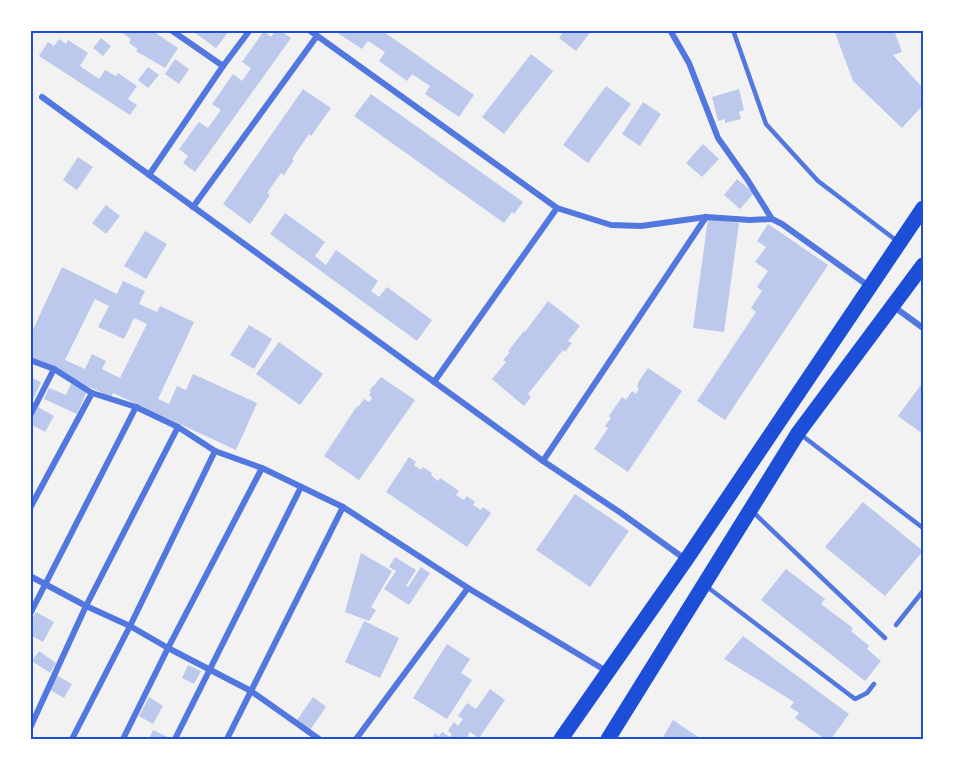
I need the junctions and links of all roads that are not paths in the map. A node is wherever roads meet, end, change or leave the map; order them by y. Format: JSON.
{"nodes":[{"id":1,"x":171,"y":30,"type":"edge"},
{"id":2,"x":250,"y":30,"type":"edge"},
{"id":3,"x":309,"y":30,"type":"edge"},
{"id":4,"x":670,"y":30,"type":"edge"},
{"id":5,"x":733,"y":30,"type":"edge"},
{"id":6,"x":317,"y":36,"type":"junction"},
{"id":7,"x":223,"y":66,"type":"junction"},
{"id":8,"x":42,"y":97,"type":"dead end"},
{"id":9,"x":149,"y":175,"type":"junction"},
{"id":10,"x":193,"y":207,"type":"junction"},
{"id":11,"x":557,"y":208,"type":"junction"},
{"id":12,"x":923,"y":208,"type":"edge"},
{"id":13,"x":706,"y":217,"type":"junction"},
{"id":14,"x":772,"y":219,"type":"junction"},
{"id":15,"x":900,"y":243,"type":"junction"},
{"id":16,"x":923,"y":265,"type":"edge"},
{"id":17,"x":870,"y":288,"type":"junction"},
{"id":18,"x":893,"y":306,"type":"junction"},
{"id":19,"x":923,"y":328,"type":"edge"},
{"id":20,"x":30,"y":360,"type":"edge"},
{"id":21,"x":54,"y":369,"type":"junction"},
{"id":22,"x":434,"y":382,"type":"junction"},
{"id":23,"x":92,"y":393,"type":"junction"},
{"id":24,"x":136,"y":407,"type":"junction"},
{"id":25,"x":30,"y":416,"type":"edge"},
{"id":26,"x":178,"y":428,"type":"junction"},
{"id":27,"x":798,"y":433,"type":"junction"},
{"id":28,"x":214,"y":451,"type":"junction"},
{"id":29,"x":543,"y":461,"type":"junction"},
{"id":30,"x":262,"y":468,"type":"junction"},
{"id":31,"x":301,"y":487,"type":"junction"},
{"id":32,"x":343,"y":507,"type":"junction"},
{"id":33,"x":30,"y":508,"type":"edge"},
{"id":34,"x":750,"y":510,"type":"junction"},
{"id":35,"x":923,"y":528,"type":"edge"},
{"id":36,"x":687,"y":560,"type":"junction"},
{"id":37,"x":30,"y":576,"type":"edge"},
{"id":38,"x":46,"y":583,"type":"junction"},
{"id":39,"x":704,"y":585,"type":"junction"},
{"id":40,"x":468,"y":588,"type":"junction"},
{"id":41,"x":923,"y":591,"type":"edge"},
{"id":42,"x":86,"y":606,"type":"junction"},
{"id":43,"x":30,"y":614,"type":"edge"},
{"id":44,"x":896,"y":625,"type":"dead end"},
{"id":45,"x":130,"y":626,"type":"junction"},
{"id":46,"x":885,"y":638,"type":"dead end"},
{"id":47,"x":168,"y":648,"type":"junction"},
{"id":48,"x":209,"y":669,"type":"junction"},
{"id":49,"x":609,"y":673,"type":"junction"},
{"id":50,"x":874,"y":684,"type":"dead end"},
{"id":51,"x":251,"y":691,"type":"junction"},
{"id":52,"x":30,"y":728,"type":"edge"},
{"id":53,"x":72,"y":739,"type":"edge"},
{"id":54,"x":123,"y":739,"type":"edge"},
{"id":55,"x":175,"y":739,"type":"edge"},
{"id":56,"x":227,"y":739,"type":"edge"},
{"id":57,"x":319,"y":739,"type":"edge"},
{"id":58,"x":356,"y":739,"type":"edge"},
{"id":59,"x":561,"y":739,"type":"edge"},
{"id":60,"x":608,"y":739,"type":"edge"}],
"edges":[{"from":1,"to":7,"type":"street"},
{"from":2,"to":7,"type":"street"},
{"from":3,"to":6,"type":"street"},
{"from":4,"to":14,"type":"street"},
{"from":5,"to":15,"type":"lane"},
{"from":6,"to":10,"type":"street"},
{"from":6,"to":11,"type":"street"},
{"from":7,"to":9,"type":"street"},
{"from":8,"to":9,"type":"street"},
{"from":9,"to":10,"type":"street"},
{"from":10,"to":22,"type":"street"},
{"from":11,"to":13,"type":"street"},
{"from":11,"to":22,"type":"street"},
{"from":12,"to":15,"type":"main road"},
{"from":13,"to":14,"type":"street"},
{"from":13,"to":29,"type":"street"},
{"from":14,"to":17,"type":"street"},
{"from":15,"to":17,"type":"main road"},
{"from":16,"to":18,"type":"main road"},
{"from":17,"to":36,"type":"main road"},
{"from":18,"to":19,"type":"street"},
{"from":18,"to":27,"type":"main road"},
{"from":20,"to":21,"type":"street"},
{"from":21,"to":23,"type":"street"},
{"from":21,"to":25,"type":"street"},
{"from":22,"to":29,"type":"street"},
{"from":23,"to":24,"type":"street"},
{"from":23,"to":33,"type":"street"},
{"from":24,"to":26,"type":"street"},
{"from":24,"to":38,"type":"street"},
{"from":26,"to":28,"type":"street"},
{"from":26,"to":42,"type":"street"},
{"from":27,"to":34,"type":"main road"},
{"from":27,"to":35,"type":"lane"},
{"from":28,"to":30,"type":"street"},
{"from":28,"to":45,"type":"street"},
{"from":29,"to":36,"type":"street"},
{"from":30,"to":31,"type":"street"},
{"from":30,"to":47,"type":"street"},
{"from":31,"to":32,"type":"street"},
{"from":31,"to":48,"type":"street"},
{"from":32,"to":40,"type":"street"},
{"from":32,"to":51,"type":"street"},
{"from":34,"to":39,"type":"main road"},
{"from":34,"to":46,"type":"lane"},
{"from":36,"to":49,"type":"main road"},
{"from":37,"to":38,"type":"street"},
{"from":38,"to":42,"type":"street"},
{"from":38,"to":43,"type":"street"},
{"from":39,"to":50,"type":"lane"},
{"from":39,"to":60,"type":"main road"},
{"from":40,"to":49,"type":"street"},
{"from":40,"to":58,"type":"street"},
{"from":41,"to":44,"type":"lane"},
{"from":42,"to":45,"type":"street"},
{"from":42,"to":52,"type":"street"},
{"from":45,"to":47,"type":"street"},
{"from":45,"to":53,"type":"street"},
{"from":47,"to":48,"type":"street"},
{"from":47,"to":54,"type":"street"},
{"from":48,"to":51,"type":"street"},
{"from":48,"to":55,"type":"street"},
{"from":49,"to":59,"type":"main road"},
{"from":51,"to":56,"type":"street"},
{"from":51,"to":57,"type":"street"}]}
